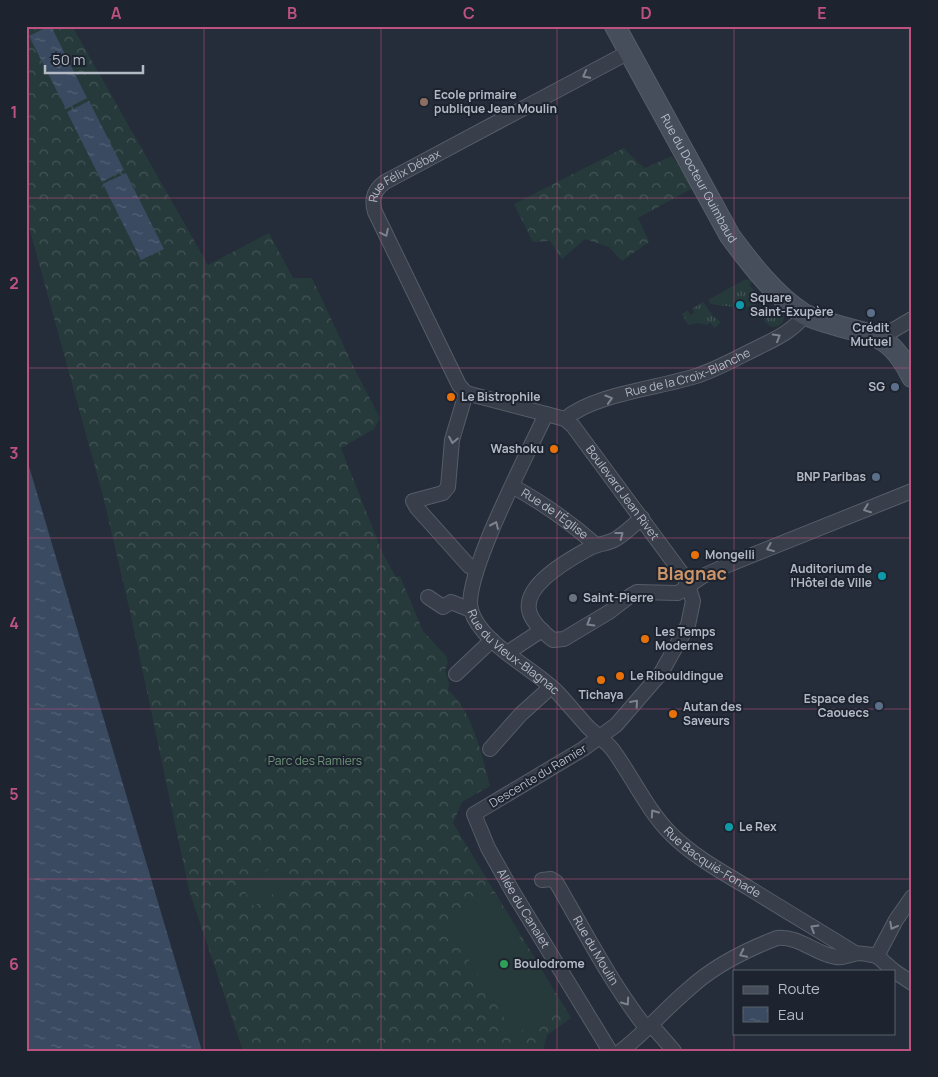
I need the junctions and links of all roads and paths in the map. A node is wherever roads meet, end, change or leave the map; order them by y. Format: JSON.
{"nodes":[{"id":1,"x":615,"y":26,"type":"edge"},
{"id":2,"x":629,"y":52,"type":"junction"},
{"id":3,"x":805,"y":314,"type":"junction"},
{"id":4,"x":912,"y":319,"type":"edge"},
{"id":5,"x":880,"y":338,"type":"junction"},
{"id":6,"x":912,"y":377,"type":"edge"},
{"id":7,"x":466,"y":393,"type":"junction"},
{"id":8,"x":546,"y":414,"type":"junction"},
{"id":9,"x":565,"y":419,"type":"junction"},
{"id":10,"x":512,"y":486,"type":"junction"},
{"id":11,"x":912,"y":491,"type":"edge"},
{"id":12,"x":642,"y":518,"type":"junction"},
{"id":13,"x":596,"y":546,"type":"junction"},
{"id":14,"x":476,"y":570,"type":"junction"},
{"id":15,"x":688,"y":585,"type":"junction"},
{"id":16,"x":428,"y":597,"type":"dead end"},
{"id":17,"x":471,"y":610,"type":"junction"},
{"id":18,"x":542,"y":630,"type":"junction"},
{"id":19,"x":492,"y":640,"type":"junction"},
{"id":20,"x":507,"y":653,"type":"junction"},
{"id":21,"x":456,"y":674,"type":"dead end"},
{"id":22,"x":551,"y":687,"type":"junction"},
{"id":23,"x":601,"y":737,"type":"junction"},
{"id":24,"x":490,"y":749,"type":"dead end"},
{"id":25,"x":474,"y":814,"type":"joint"},
{"id":26,"x":542,"y":880,"type":"dead end"},
{"id":27,"x":912,"y":897,"type":"edge"},
{"id":28,"x":855,"y":953,"type":"junction"},
{"id":29,"x":877,"y":956,"type":"junction"},
{"id":30,"x":893,"y":970,"type":"edge"},
{"id":31,"x":896,"y":972,"type":"edge"},
{"id":32,"x":912,"y":983,"type":"edge"},
{"id":33,"x":648,"y":1028,"type":"junction"},
{"id":34,"x":610,"y":1051,"type":"edge"},
{"id":35,"x":621,"y":1051,"type":"edge"},
{"id":36,"x":674,"y":1051,"type":"edge"}],
"edges":[{"from":1,"to":2,"type":"main road","name":"Rue du Docteur Guimbaud"},
{"from":2,"to":3,"type":"main road","name":"Rue du Docteur Guimbaud"},
{"from":2,"to":7,"type":"street","name":"Rue Félix Débax","one_way":true},
{"from":3,"to":5,"type":"main road","name":"Rue du Docteur Guimbaud"},
{"from":9,"to":3,"type":"street","name":"Rue de la Croix-Blanche","one_way":true},
{"from":4,"to":5,"type":"street"},
{"from":5,"to":6,"type":"main road"},
{"from":7,"to":8,"type":"street"},
{"from":7,"to":14,"type":"street","one_way":true},
{"from":8,"to":9,"type":"street"},
{"from":8,"to":10,"type":"street","name":"Rue du Vieux-Blagnac"},
{"from":9,"to":12,"type":"street","name":"Boulevard Jean Rivet"},
{"from":10,"to":13,"type":"street","name":"Rue de l'Église"},
{"from":14,"to":10,"type":"street","name":"Rue du Vieux-Blagnac","one_way":true},
{"from":11,"to":15,"type":"street","one_way":true},
{"from":13,"to":12,"type":"street","one_way":true},
{"from":12,"to":15,"type":"street","name":"Boulevard Jean Rivet"},
{"from":13,"to":18,"type":"street"},
{"from":14,"to":17,"type":"street","name":"Rue du Vieux-Blagnac"},
{"from":15,"to":18,"type":"street","one_way":true},
{"from":23,"to":15,"type":"street","name":"Descente du Ramier","one_way":true},
{"from":16,"to":17,"type":"street"},
{"from":17,"to":19,"type":"street","name":"Rue du Vieux-Blagnac"},
{"from":18,"to":20,"type":"street"},
{"from":19,"to":20,"type":"street","name":"Rue du Vieux-Blagnac"},
{"from":19,"to":21,"type":"street"},
{"from":20,"to":22,"type":"street","name":"Rue du Vieux-Blagnac"},
{"from":22,"to":23,"type":"street","name":"Rue du Vieux-Blagnac"},
{"from":22,"to":24,"type":"street"},
{"from":23,"to":25,"type":"street","name":"Descente du Ramier"},
{"from":28,"to":23,"type":"street","name":"Rue Bacquié-Fonade","one_way":true},
{"from":25,"to":34,"type":"street","name":"Allée du Canalet"},
{"from":26,"to":33,"type":"street","name":"Rue du Moulin","one_way":true},
{"from":27,"to":29,"type":"street","one_way":true},
{"from":28,"to":29,"type":"street"},
{"from":28,"to":33,"type":"street","one_way":true},
{"from":29,"to":30,"type":"street"},
{"from":31,"to":32,"type":"street"},
{"from":33,"to":35,"type":"street"},
{"from":33,"to":36,"type":"street","name":"Rue du Moulin"}]}
